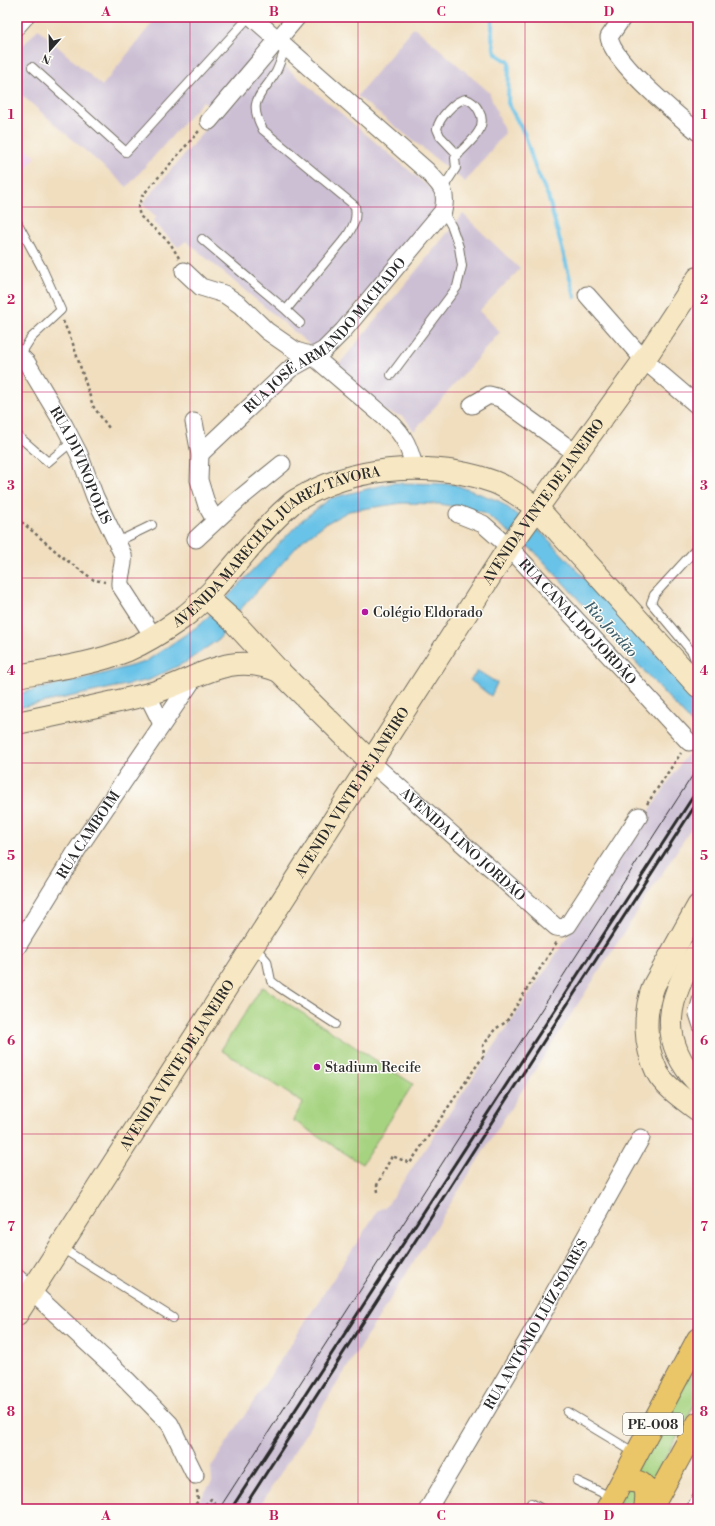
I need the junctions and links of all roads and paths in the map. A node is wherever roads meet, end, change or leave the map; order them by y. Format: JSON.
{"nodes":[{"id":1,"x":25,"y":17,"type":"edge"},
{"id":2,"x":249,"y":17,"type":"edge"},
{"id":3,"x":252,"y":17,"type":"edge"},
{"id":4,"x":297,"y":17,"type":"edge"},
{"id":5,"x":623,"y":17,"type":"edge"},
{"id":6,"x":17,"y":26,"type":"edge"},
{"id":7,"x":282,"y":42,"type":"junction"},
{"id":8,"x":32,"y":67,"type":"dead end"},
{"id":9,"x":209,"y":121,"type":"joint"},
{"id":10,"x":698,"y":132,"type":"edge"},
{"id":11,"x":458,"y":155,"type":"junction"},
{"id":12,"x":443,"y":188,"type":"junction"},
{"id":13,"x":443,"y":211,"type":"junction"},
{"id":14,"x":17,"y":222,"type":"edge"},
{"id":15,"x":202,"y":239,"type":"dead end"},
{"id":16,"x":184,"y":271,"type":"joint"},
{"id":17,"x":698,"y":278,"type":"edge"},
{"id":18,"x":587,"y":295,"type":"dead end"},
{"id":19,"x":286,"y":310,"type":"junction"},
{"id":20,"x":59,"y":312,"type":"junction"},
{"id":21,"x":300,"y":323,"type":"dead end"},
{"id":22,"x":313,"y":356,"type":"junction"},
{"id":23,"x":22,"y":358,"type":"edge"},
{"id":24,"x":644,"y":360,"type":"junction"},
{"id":25,"x":391,"y":375,"type":"dead end"},
{"id":26,"x":472,"y":405,"type":"dead end"},
{"id":27,"x":698,"y":406,"type":"edge"},
{"id":28,"x":194,"y":422,"type":"dead end"},
{"id":29,"x":109,"y":428,"type":"dead end"},
{"id":30,"x":17,"y":435,"type":"edge"},
{"id":31,"x":72,"y":442,"type":"junction"},
{"id":32,"x":200,"y":454,"type":"junction"},
{"id":33,"x":577,"y":454,"type":"junction"},
{"id":34,"x":282,"y":464,"type":"dead end"},
{"id":35,"x":415,"y":469,"type":"junction"},
{"id":36,"x":536,"y":511,"type":"junction"},
{"id":37,"x":458,"y":514,"type":"dead end"},
{"id":38,"x":17,"y":518,"type":"edge"},
{"id":39,"x":215,"y":520,"type":"junction"},
{"id":40,"x":152,"y":525,"type":"dead end"},
{"id":41,"x":196,"y":539,"type":"dead end"},
{"id":42,"x":117,"y":542,"type":"junction"},
{"id":43,"x":511,"y":545,"type":"junction"},
{"id":44,"x":698,"y":547,"type":"edge"},
{"id":45,"x":120,"y":585,"type":"junction"},
{"id":46,"x":211,"y":601,"type":"junction"},
{"id":47,"x":153,"y":636,"type":"junction"},
{"id":48,"x":279,"y":671,"type":"junction"},
{"id":49,"x":197,"y":674,"type":"junction"},
{"id":50,"x":696,"y":675,"type":"edge"},
{"id":51,"x":17,"y":676,"type":"edge"},
{"id":52,"x":148,"y":694,"type":"junction"},
{"id":53,"x":17,"y":723,"type":"edge"},
{"id":54,"x":162,"y":724,"type":"junction"},
{"id":55,"x":689,"y":742,"type":"joint"},
{"id":56,"x":372,"y":762,"type":"junction"},
{"id":57,"x":639,"y":816,"type":"joint"},
{"id":58,"x":698,"y":906,"type":"edge"},
{"id":59,"x":562,"y":928,"type":"junction"},
{"id":60,"x":254,"y":946,"type":"junction"},
{"id":61,"x":17,"y":947,"type":"edge"},
{"id":62,"x":698,"y":951,"type":"edge"},
{"id":63,"x":698,"y":995,"type":"edge"},
{"id":64,"x":335,"y":1024,"type":"dead end"},
{"id":65,"x":698,"y":1028,"type":"edge"},
{"id":66,"x":698,"y":1084,"type":"edge"},
{"id":67,"x":698,"y":1110,"type":"edge"},
{"id":68,"x":641,"y":1138,"type":"dead end"},
{"id":69,"x":378,"y":1192,"type":"dead end"},
{"id":70,"x":60,"y":1247,"type":"junction"},
{"id":71,"x":24,"y":1285,"type":"edge"},
{"id":72,"x":17,"y":1314,"type":"edge"},
{"id":73,"x":173,"y":1318,"type":"dead end"},
{"id":74,"x":698,"y":1339,"type":"edge"},
{"id":75,"x":567,"y":1412,"type":"dead end"},
{"id":76,"x":698,"y":1423,"type":"edge"},
{"id":77,"x":638,"y":1454,"type":"junction"},
{"id":78,"x":195,"y":1475,"type":"dead end"},
{"id":79,"x":577,"y":1481,"type":"dead end"},
{"id":80,"x":698,"y":1494,"type":"edge"},
{"id":81,"x":615,"y":1496,"type":"edge"},
{"id":82,"x":198,"y":1500,"type":"dead end"},
{"id":83,"x":531,"y":1503,"type":"dead end"},
{"id":84,"x":192,"y":1509,"type":"edge"},
{"id":85,"x":201,"y":1509,"type":"edge"},
{"id":86,"x":223,"y":1509,"type":"edge"},
{"id":87,"x":428,"y":1509,"type":"edge"},
{"id":88,"x":542,"y":1509,"type":"edge"},
{"id":89,"x":645,"y":1509,"type":"edge"},
{"id":90,"x":651,"y":1509,"type":"edge"},
{"id":91,"x":690,"y":1509,"type":"edge"}],
"edges":[{"from":1,"to":6,"type":"street"},
{"from":2,"to":8,"type":"lane"},
{"from":3,"to":7,"type":"street"},
{"from":4,"to":7,"type":"street"},
{"from":5,"to":10,"type":"street"},
{"from":7,"to":9,"type":"street"},
{"from":7,"to":12,"type":"street"},
{"from":7,"to":19,"type":"lane"},
{"from":9,"to":16,"type":"path"},
{"from":11,"to":11,"type":"lane"},
{"from":11,"to":12,"type":"lane"},
{"from":12,"to":13,"type":"street"},
{"from":13,"to":22,"type":"street","name":"RUA JOSÉ ARMANDO MACHADO"},
{"from":13,"to":25,"type":"lane"},
{"from":14,"to":20,"type":"lane"},
{"from":15,"to":19,"type":"lane"},
{"from":16,"to":22,"type":"street"},
{"from":17,"to":24,"type":"main road","name":"AVENIDA VINTE DE JANEIRO"},
{"from":18,"to":24,"type":"street"},
{"from":19,"to":21,"type":"lane"},
{"from":20,"to":23,"type":"lane"},
{"from":20,"to":29,"type":"path"},
{"from":22,"to":32,"type":"street","name":"RUA JOSÉ ARMANDO MACHADO"},
{"from":22,"to":35,"type":"street"},
{"from":23,"to":31,"type":"street","name":"RUA DIVINOPOLIS"},
{"from":24,"to":27,"type":"street"},
{"from":24,"to":33,"type":"main road","name":"AVENIDA VINTE DE JANEIRO"},
{"from":26,"to":33,"type":"street"},
{"from":28,"to":32,"type":"street"},
{"from":30,"to":31,"type":"lane"},
{"from":31,"to":42,"type":"street","name":"RUA DIVINOPOLIS"},
{"from":32,"to":39,"type":"street"},
{"from":33,"to":36,"type":"main road","name":"AVENIDA VINTE DE JANEIRO"},
{"from":34,"to":39,"type":"street"},
{"from":35,"to":36,"type":"main road","name":"AVENIDA MARECHAL JUAREZ TÁVORA"},
{"from":35,"to":46,"type":"main road","name":"AVENIDA MARECHAL JUAREZ TÁVORA"},
{"from":36,"to":43,"type":"main road","name":"AVENIDA VINTE DE JANEIRO"},
{"from":36,"to":50,"type":"main road"},
{"from":37,"to":43,"type":"street","name":"RUA CANAL DO JORDÃO"},
{"from":38,"to":45,"type":"path"},
{"from":39,"to":41,"type":"street"},
{"from":40,"to":42,"type":"lane"},
{"from":42,"to":45,"type":"street","name":"RUA DIVINOPOLIS"},
{"from":43,"to":55,"type":"street","name":"RUA CANAL DO JORDÃO"},
{"from":43,"to":56,"type":"main road","name":"AVENIDA VINTE DE JANEIRO"},
{"from":44,"to":50,"type":"lane"},
{"from":45,"to":47,"type":"street"},
{"from":46,"to":47,"type":"main road","name":"AVENIDA MARECHAL JUAREZ TÁVORA"},
{"from":46,"to":48,"type":"main road","name":"AVENIDA LINO JORDÃO"},
{"from":47,"to":51,"type":"main road","name":"AVENIDA MARECHAL JUAREZ TÁVORA"},
{"from":48,"to":49,"type":"main road"},
{"from":48,"to":56,"type":"main road","name":"AVENIDA LINO JORDÃO"},
{"from":49,"to":52,"type":"main road"},
{"from":49,"to":54,"type":"street","name":"RUA CAMBOIM"},
{"from":52,"to":53,"type":"main road"},
{"from":52,"to":54,"type":"street"},
{"from":54,"to":61,"type":"street","name":"RUA CAMBOIM"},
{"from":55,"to":57,"type":"path"},
{"from":56,"to":59,"type":"street","name":"AVENIDA LINO JORDÃO"},
{"from":56,"to":60,"type":"main road","name":"AVENIDA VINTE DE JANEIRO"},
{"from":57,"to":59,"type":"street"},
{"from":58,"to":67,"type":"main road"},
{"from":59,"to":69,"type":"path"},
{"from":60,"to":64,"type":"lane"},
{"from":60,"to":70,"type":"main road","name":"AVENIDA VINTE DE JANEIRO"},
{"from":62,"to":66,"type":"main road"},
{"from":63,"to":65,"type":"lane"},
{"from":68,"to":87,"type":"street","name":"RUA ANTÔNIO LUÍZ SOARES"},
{"from":70,"to":71,"type":"main road","name":"AVENIDA VINTE DE JANEIRO"},
{"from":70,"to":73,"type":"lane"},
{"from":71,"to":72,"type":"main road","name":"AVENIDA VINTE DE JANEIRO"},
{"from":71,"to":78,"type":"street"},
{"from":74,"to":77,"type":"highway","number":"PE-008"},
{"from":75,"to":77,"type":"lane"},
{"from":76,"to":90,"type":"highway","number":"PE-008"},
{"from":77,"to":81,"type":"highway","number":"PE-008"},
{"from":79,"to":81,"type":"lane"},
{"from":80,"to":91,"type":"lane"},
{"from":81,"to":89,"type":"highway"},
{"from":82,"to":84,"type":"path"},
{"from":83,"to":88,"type":"lane"},
{"from":85,"to":86,"type":"path","bridge":true}]}
